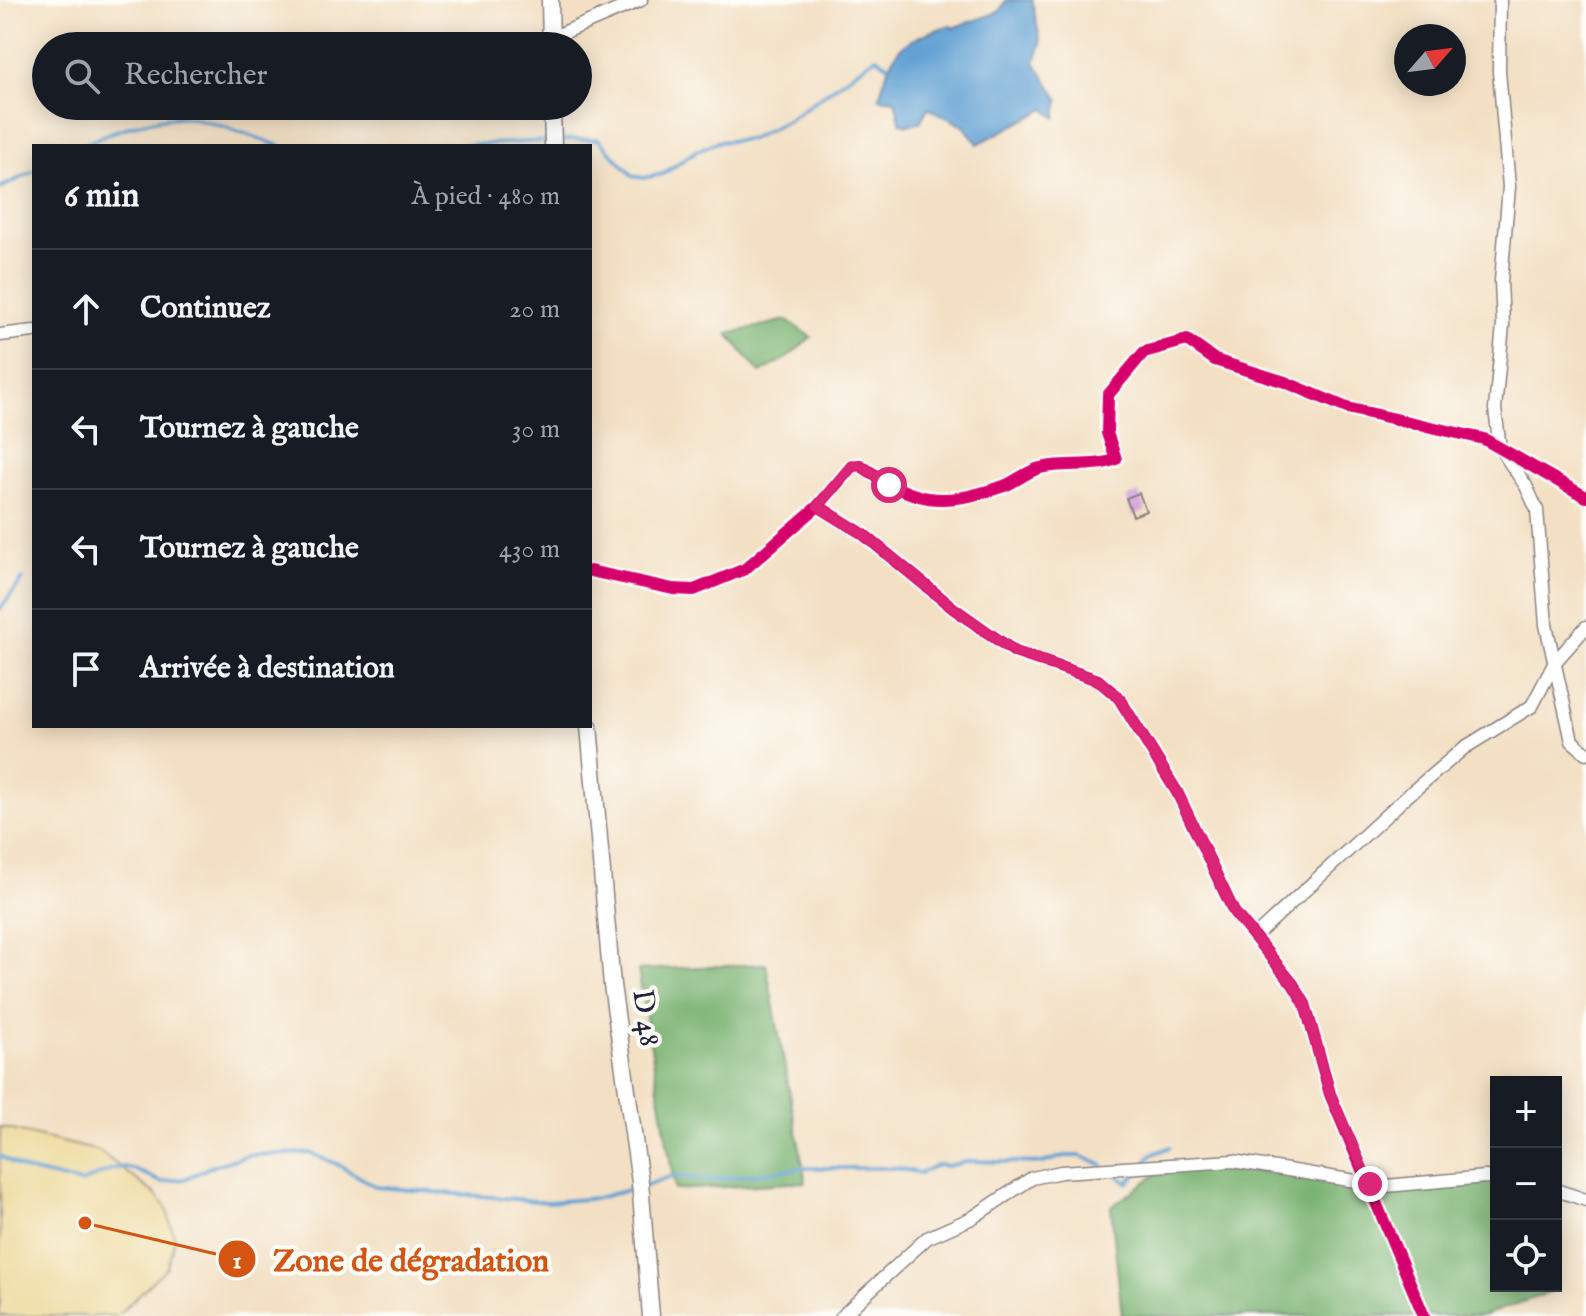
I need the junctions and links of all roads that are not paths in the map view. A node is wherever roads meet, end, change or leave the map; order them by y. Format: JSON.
{"nodes":[{"id":1,"x":550,"y":0,"type":"edge"},
{"id":2,"x":641,"y":0,"type":"edge"},
{"id":3,"x":1500,"y":0,"type":"edge"},
{"id":4,"x":551,"y":32,"type":"edge"},
{"id":5,"x":572,"y":32,"type":"edge"},
{"id":6,"x":552,"y":120,"type":"edge"},
{"id":7,"x":553,"y":144,"type":"edge"},
{"id":8,"x":32,"y":331,"type":"edge"},
{"id":9,"x":0,"y":335,"type":"edge"},
{"id":10,"x":1500,"y":448,"type":"junction"},
{"id":11,"x":1586,"y":497,"type":"edge"},
{"id":12,"x":818,"y":506,"type":"junction"},
{"id":13,"x":592,"y":571,"type":"edge"},
{"id":14,"x":1586,"y":627,"type":"edge"},
{"id":15,"x":1555,"y":662,"type":"junction"},
{"id":16,"x":589,"y":728,"type":"edge"},
{"id":17,"x":1586,"y":753,"type":"edge"},
{"id":18,"x":1254,"y":937,"type":"junction"},
{"id":19,"x":1490,"y":1177,"type":"edge"},
{"id":20,"x":1370,"y":1184,"type":"junction"},
{"id":21,"x":1562,"y":1192,"type":"edge"},
{"id":22,"x":1586,"y":1200,"type":"edge"},
{"id":23,"x":651,"y":1316,"type":"edge"},
{"id":24,"x":842,"y":1316,"type":"edge"},
{"id":25,"x":1424,"y":1316,"type":"edge"}],
"edges":[{"from":1,"to":4,"type":"street"},
{"from":2,"to":5,"type":"street"},
{"from":3,"to":10,"type":"street"},
{"from":6,"to":7,"type":"street"},
{"from":8,"to":9,"type":"street"},
{"from":10,"to":11,"type":"street"},
{"from":10,"to":12,"type":"street"},
{"from":10,"to":15,"type":"street"},
{"from":12,"to":13,"type":"street"},
{"from":12,"to":18,"type":"street"},
{"from":14,"to":15,"type":"street"},
{"from":15,"to":17,"type":"street"},
{"from":15,"to":18,"type":"street"},
{"from":16,"to":23,"type":"street","name":"D 48"},
{"from":18,"to":20,"type":"street"},
{"from":19,"to":20,"type":"street"},
{"from":20,"to":24,"type":"street"},
{"from":20,"to":25,"type":"street"},
{"from":21,"to":22,"type":"street"}]}
